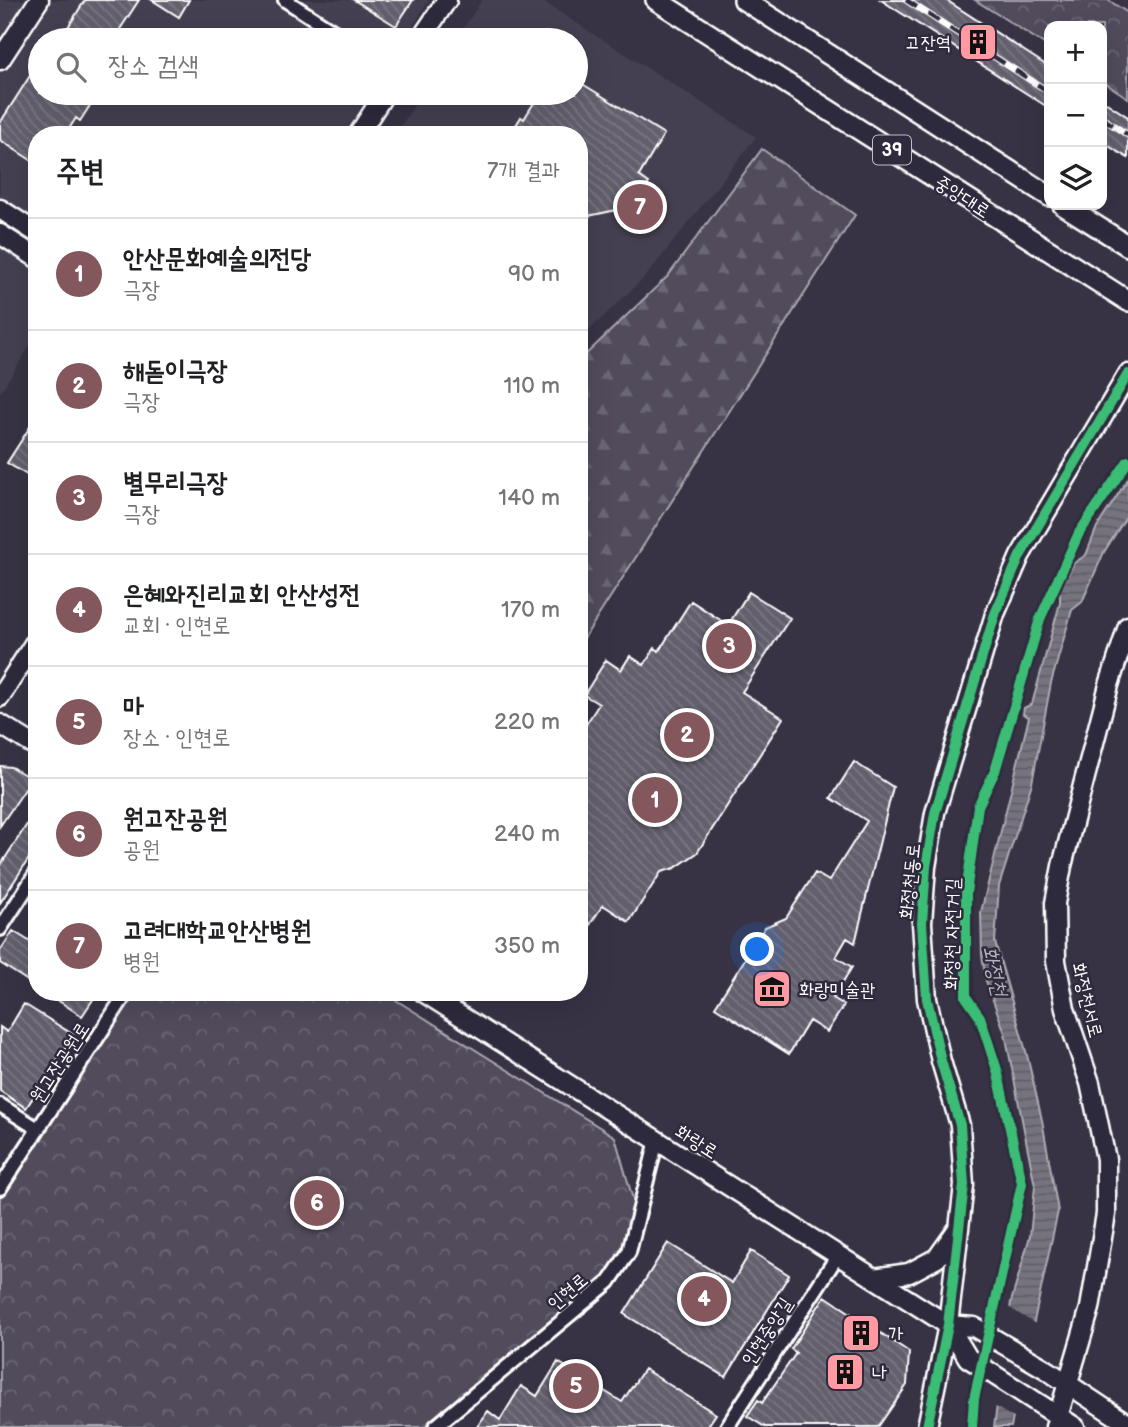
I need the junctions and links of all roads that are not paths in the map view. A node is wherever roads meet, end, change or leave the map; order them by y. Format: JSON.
{"nodes":[{"id":1,"x":39,"y":0,"type":"edge"},
{"id":2,"x":285,"y":0,"type":"edge"},
{"id":3,"x":447,"y":0,"type":"edge"},
{"id":4,"x":656,"y":0,"type":"edge"},
{"id":5,"x":744,"y":0,"type":"edge"},
{"id":6,"x":328,"y":28,"type":"edge"},
{"id":7,"x":428,"y":28,"type":"edge"},
{"id":8,"x":0,"y":60,"type":"edge"},
{"id":9,"x":377,"y":105,"type":"edge"},
{"id":10,"x":364,"y":126,"type":"edge"},
{"id":11,"x":1044,"y":193,"type":"edge"},
{"id":12,"x":0,"y":209,"type":"edge"},
{"id":13,"x":1071,"y":210,"type":"edge"},
{"id":14,"x":28,"y":227,"type":"edge"},
{"id":15,"x":0,"y":234,"type":"edge"},
{"id":16,"x":1128,"y":246,"type":"edge"},
{"id":17,"x":28,"y":252,"type":"edge"},
{"id":18,"x":1128,"y":301,"type":"edge"},
{"id":19,"x":1128,"y":374,"type":"edge"},
{"id":20,"x":1128,"y":626,"type":"edge"},
{"id":21,"x":28,"y":653,"type":"edge"},
{"id":22,"x":0,"y":697,"type":"edge"},
{"id":23,"x":0,"y":724,"type":"edge"},
{"id":24,"x":28,"y":741,"type":"edge"},
{"id":25,"x":28,"y":886,"type":"edge"},
{"id":26,"x":0,"y":929,"type":"edge"},
{"id":27,"x":121,"y":1001,"type":"edge"},
{"id":28,"x":437,"y":1001,"type":"edge"},
{"id":29,"x":0,"y":1105,"type":"edge"},
{"id":30,"x":38,"y":1129,"type":"junction"},
{"id":31,"x":656,"y":1140,"type":"junction"},
{"id":32,"x":0,"y":1188,"type":"edge"},
{"id":33,"x":959,"y":1227,"type":"junction"},
{"id":34,"x":838,"y":1255,"type":"junction"},
{"id":35,"x":874,"y":1278,"type":"junction"},
{"id":36,"x":948,"y":1325,"type":"junction"},
{"id":37,"x":1066,"y":1384,"type":"junction"},
{"id":38,"x":1056,"y":1421,"type":"edge"},
{"id":39,"x":1128,"y":1424,"type":"edge"},
{"id":40,"x":442,"y":1425,"type":"edge"},
{"id":41,"x":727,"y":1427,"type":"edge"},
{"id":42,"x":927,"y":1427,"type":"edge"},
{"id":43,"x":1075,"y":1427,"type":"edge"}],
"edges":[{"from":1,"to":8,"type":"street"},
{"from":2,"to":6,"type":"street"},
{"from":3,"to":7,"type":"street"},
{"from":4,"to":18,"type":"main road","name":"중앙대로","number":"39"},
{"from":5,"to":11,"type":"main road","number":"39"},
{"from":9,"to":10,"type":"street"},
{"from":12,"to":14,"type":"street"},
{"from":13,"to":16,"type":"main road"},
{"from":15,"to":17,"type":"street"},
{"from":19,"to":33,"type":"street","name":"화정천동로"},
{"from":20,"to":37,"type":"street","name":"화정천서로"},
{"from":21,"to":22,"type":"street"},
{"from":23,"to":24,"type":"street"},
{"from":25,"to":26,"type":"street"},
{"from":27,"to":30,"type":"street","name":"원고잔공원로"},
{"from":28,"to":31,"type":"street","name":"화랑로"},
{"from":29,"to":30,"type":"street"},
{"from":30,"to":32,"type":"street","name":"원고잔공원로"},
{"from":31,"to":34,"type":"street","name":"화랑로"},
{"from":31,"to":40,"type":"street","name":"인현로"},
{"from":33,"to":35,"type":"street"},
{"from":33,"to":36,"type":"street","name":"화정천동로"},
{"from":34,"to":35,"type":"street","name":"화랑로"},
{"from":34,"to":41,"type":"street","name":"인현중앙길"},
{"from":35,"to":36,"type":"street","name":"화랑로"},
{"from":36,"to":37,"type":"street","name":"화랑로"},
{"from":36,"to":38,"type":"street","name":"화랑로"},
{"from":36,"to":42,"type":"street","name":"화정천동로"},
{"from":37,"to":38,"type":"street","name":"화정천서로"},
{"from":37,"to":39,"type":"street","name":"화랑로"},
{"from":38,"to":43,"type":"street","name":"화랑로"}]}
